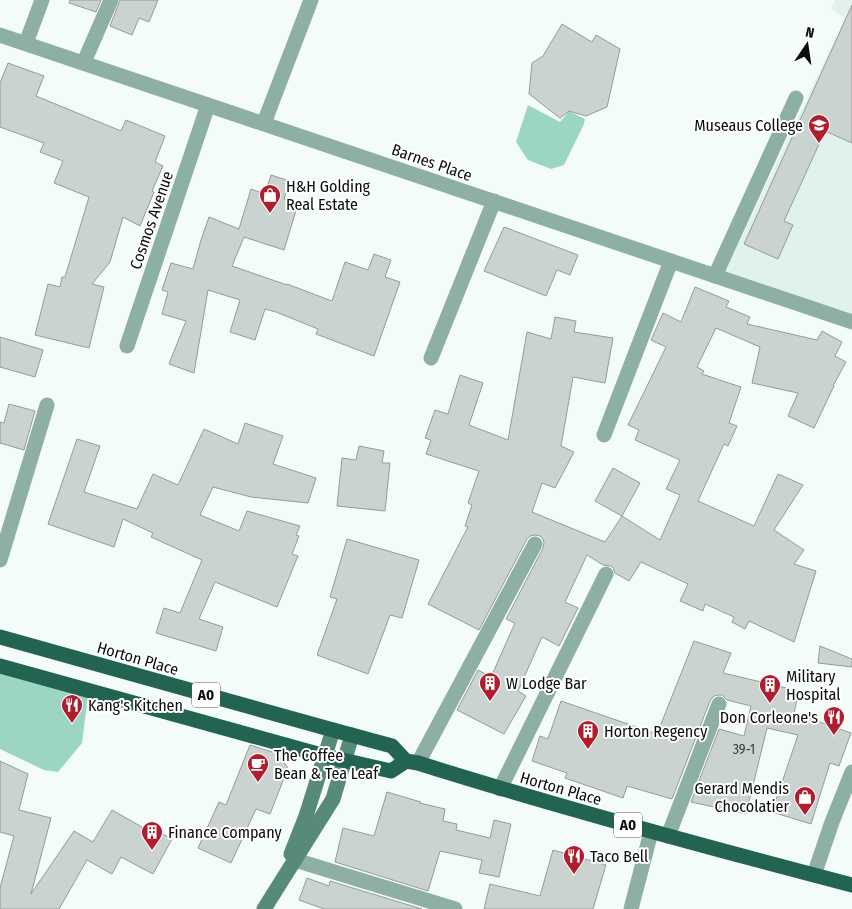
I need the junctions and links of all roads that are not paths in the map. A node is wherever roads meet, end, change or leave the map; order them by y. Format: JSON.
{"nodes":[{"id":1,"x":42,"y":0,"type":"edge"},
{"id":2,"x":111,"y":0,"type":"edge"},
{"id":3,"x":311,"y":0,"type":"edge"},
{"id":4,"x":0,"y":35,"type":"edge"},
{"id":5,"x":26,"y":43,"type":"junction"},
{"id":6,"x":84,"y":62,"type":"junction"},
{"id":7,"x":796,"y":98,"type":"dead end"},
{"id":8,"x":208,"y":104,"type":"junction"},
{"id":9,"x":264,"y":123,"type":"junction"},
{"id":10,"x":494,"y":201,"type":"junction"},
{"id":11,"x":671,"y":261,"type":"junction"},
{"id":12,"x":715,"y":276,"type":"junction"},
{"id":13,"x":852,"y":322,"type":"edge"},
{"id":14,"x":127,"y":346,"type":"dead end"},
{"id":15,"x":431,"y":358,"type":"dead end"},
{"id":16,"x":47,"y":405,"type":"dead end"},
{"id":17,"x":604,"y":435,"type":"dead end"},
{"id":18,"x":535,"y":544,"type":"dead end"},
{"id":19,"x":0,"y":560,"type":"edge"},
{"id":20,"x":606,"y":574,"type":"dead end"},
{"id":21,"x":0,"y":637,"type":"edge"},
{"id":22,"x":0,"y":666,"type":"edge"},
{"id":23,"x":719,"y":704,"type":"dead end"},
{"id":24,"x":333,"y":730,"type":"junction"},
{"id":25,"x":352,"y":735,"type":"junction"},
{"id":26,"x":325,"y":756,"type":"junction"},
{"id":27,"x":345,"y":760,"type":"junction"},
{"id":28,"x":412,"y":762,"type":"junction"},
{"id":29,"x":852,"y":772,"type":"edge"},
{"id":30,"x":500,"y":789,"type":"junction"},
{"id":31,"x":651,"y":832,"type":"junction"},
{"id":32,"x":668,"y":836,"type":"junction"},
{"id":33,"x":295,"y":860,"type":"junction"},
{"id":34,"x":814,"y":875,"type":"junction"},
{"id":35,"x":852,"y":885,"type":"edge"},
{"id":36,"x":277,"y":890,"type":"junction"},
{"id":37,"x":264,"y":909,"type":"edge"},
{"id":38,"x":455,"y":909,"type":"edge"},
{"id":39,"x":631,"y":909,"type":"edge"}],
"edges":[{"from":1,"to":5,"type":"street"},
{"from":2,"to":6,"type":"street"},
{"from":3,"to":9,"type":"street"},
{"from":4,"to":5,"type":"street","name":"Barnes Place"},
{"from":5,"to":6,"type":"street","name":"Barnes Place"},
{"from":6,"to":8,"type":"street","name":"Barnes Place"},
{"from":7,"to":12,"type":"street"},
{"from":8,"to":9,"type":"street","name":"Barnes Place"},
{"from":8,"to":14,"type":"street","name":"Cosmos Avenue"},
{"from":9,"to":10,"type":"street","name":"Barnes Place"},
{"from":10,"to":11,"type":"street","name":"Barnes Place"},
{"from":10,"to":15,"type":"street"},
{"from":11,"to":12,"type":"street","name":"Barnes Place"},
{"from":11,"to":17,"type":"street"},
{"from":12,"to":13,"type":"street","name":"Barnes Place"},
{"from":16,"to":19,"type":"street"},
{"from":18,"to":28,"type":"street"},
{"from":20,"to":30,"type":"street"},
{"from":21,"to":24,"type":"highway","name":"Horton Place","number":"A0"},
{"from":22,"to":26,"type":"highway","number":"A0"},
{"from":23,"to":32,"type":"street"},
{"from":24,"to":25,"type":"highway","name":"Horton Place","number":"A0"},
{"from":24,"to":26,"type":"main road"},
{"from":25,"to":27,"type":"main road"},
{"from":25,"to":28,"type":"highway","name":"Horton Place","number":"A0"},
{"from":26,"to":27,"type":"highway","number":"A0"},
{"from":26,"to":36,"type":"main road"},
{"from":27,"to":28,"type":"highway","number":"A0"},
{"from":27,"to":33,"type":"main road"},
{"from":28,"to":30,"type":"highway","name":"Horton Place","number":"A0"},
{"from":29,"to":34,"type":"street"},
{"from":30,"to":31,"type":"highway","name":"Horton Place","number":"A0"},
{"from":31,"to":32,"type":"highway","name":"Horton Place","number":"A0"},
{"from":31,"to":39,"type":"street"},
{"from":32,"to":34,"type":"highway","name":"Horton Place","number":"A0"},
{"from":33,"to":36,"type":"main road"},
{"from":33,"to":38,"type":"street"},
{"from":34,"to":35,"type":"highway","name":"Horton Place","number":"A0"},
{"from":36,"to":37,"type":"main road"}]}
